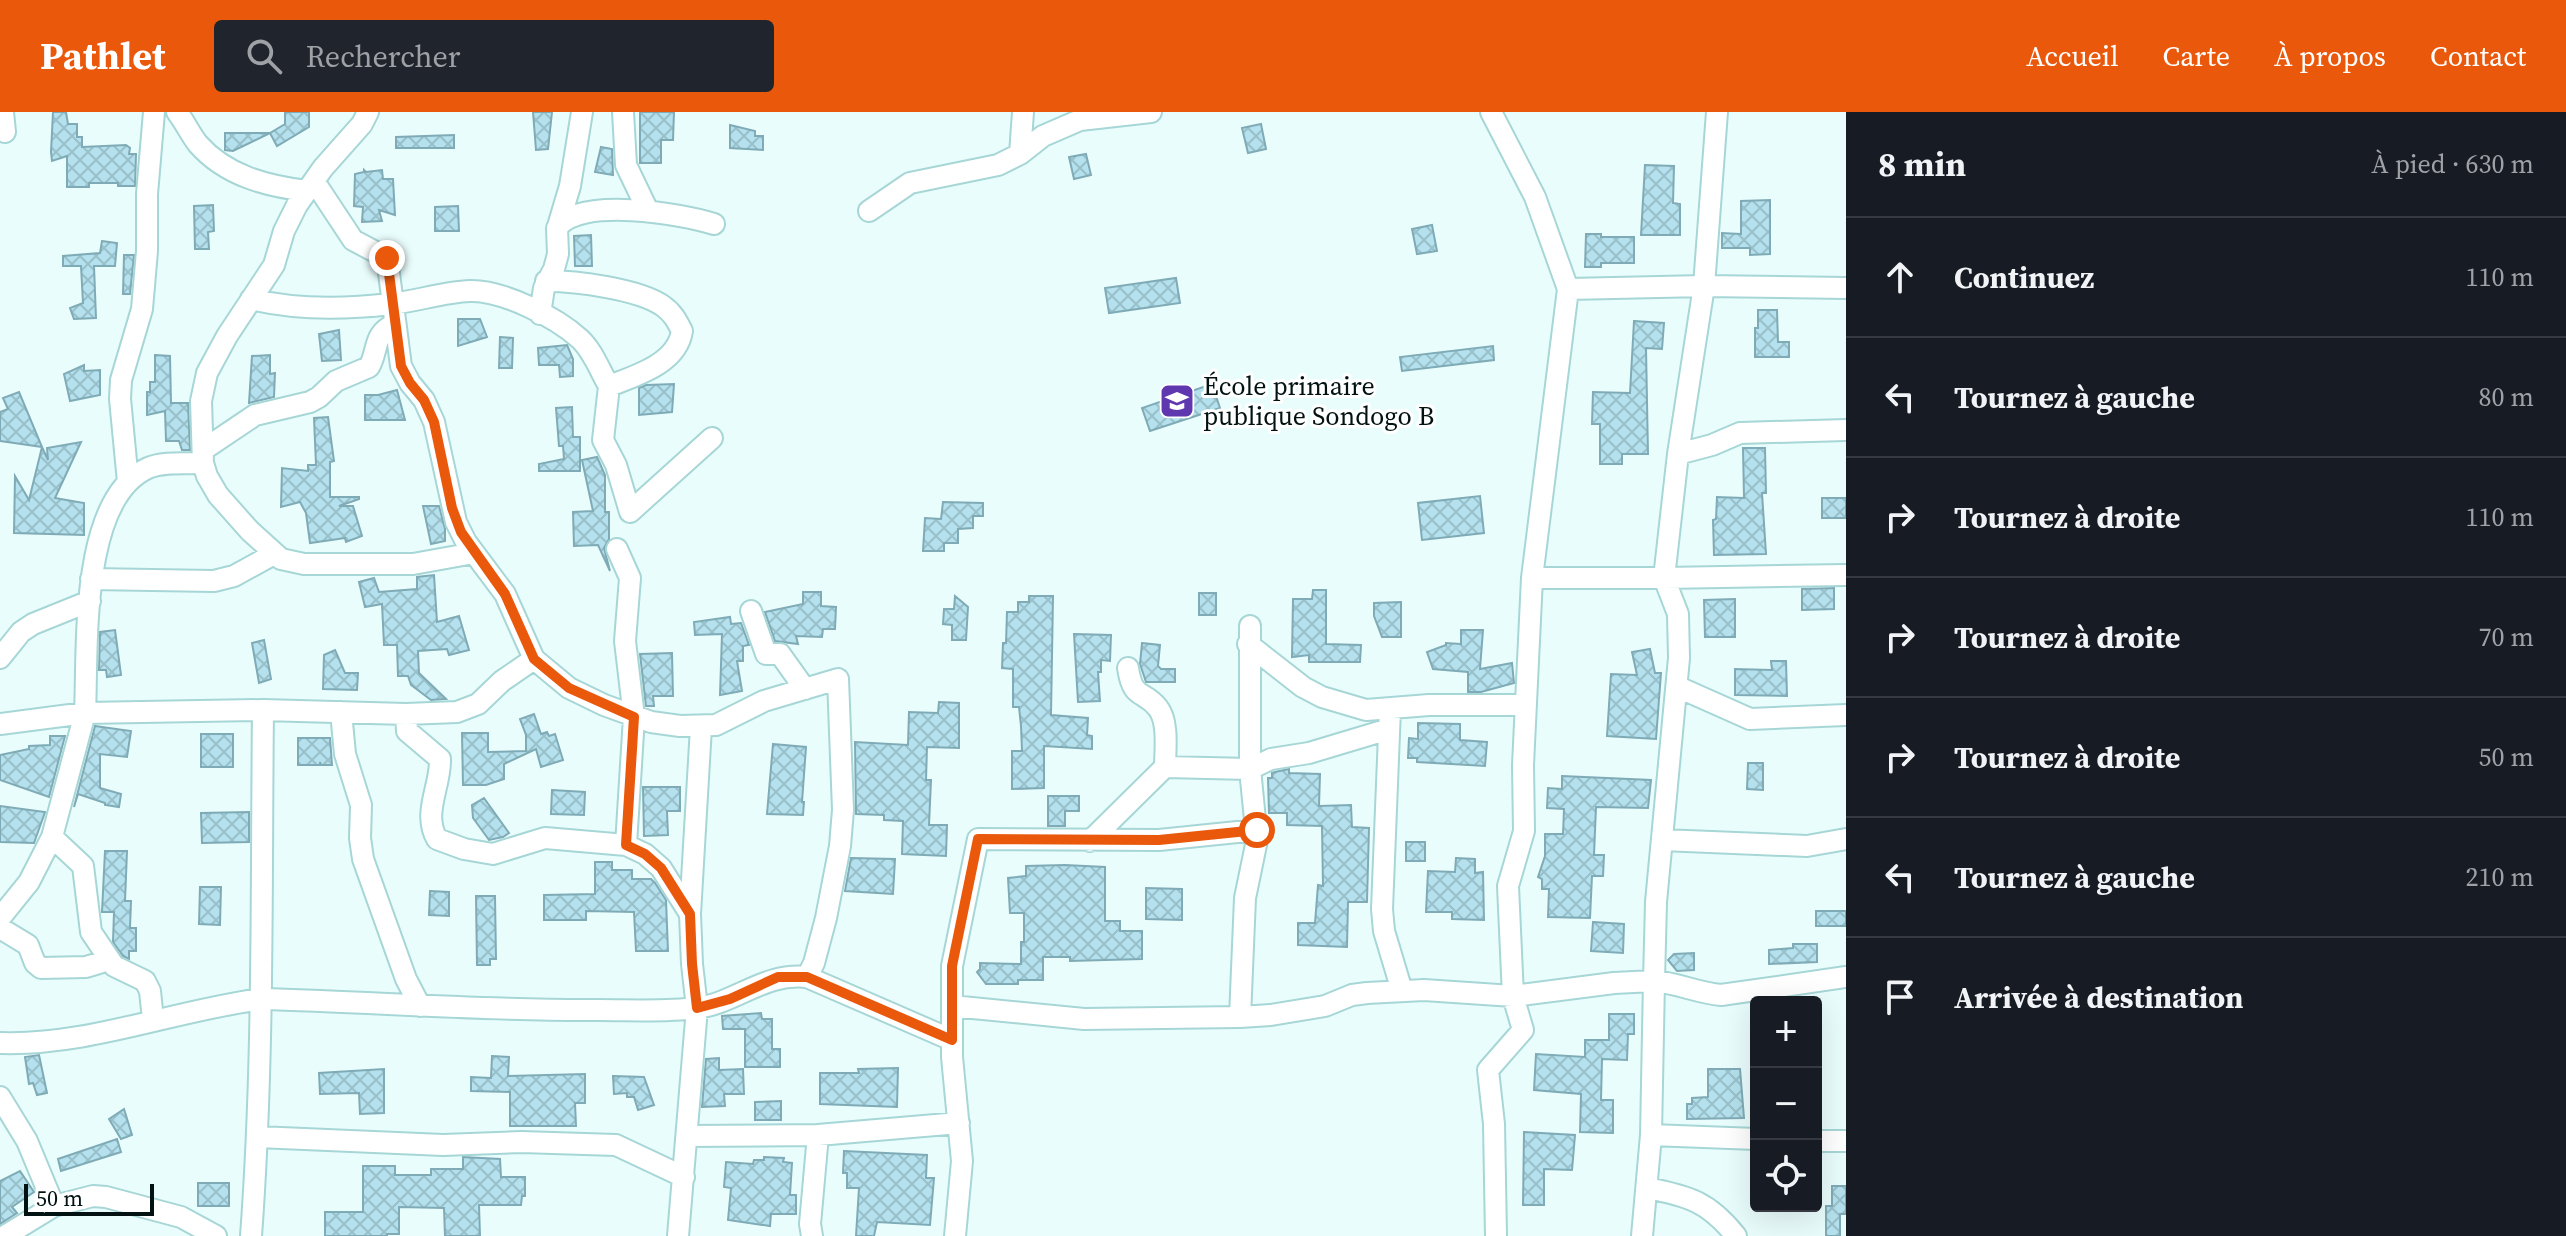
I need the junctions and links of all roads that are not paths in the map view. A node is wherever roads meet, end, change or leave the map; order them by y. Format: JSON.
{"nodes":[{"id":1,"x":154,"y":112,"type":"edge"},
{"id":2,"x":177,"y":112,"type":"edge"},
{"id":3,"x":368,"y":112,"type":"edge"},
{"id":4,"x":582,"y":112,"type":"edge"},
{"id":5,"x":623,"y":112,"type":"edge"},
{"id":6,"x":1023,"y":112,"type":"edge"},
{"id":7,"x":1151,"y":112,"type":"edge"},
{"id":8,"x":1491,"y":112,"type":"edge"},
{"id":9,"x":1717,"y":112,"type":"edge"},
{"id":10,"x":1020,"y":154,"type":"junction"},
{"id":11,"x":310,"y":186,"type":"junction"},
{"id":12,"x":648,"y":211,"type":"junction"},
{"id":13,"x":869,"y":211,"type":"dead end"},
{"id":14,"x":559,"y":223,"type":"junction"},
{"id":15,"x":714,"y":224,"type":"dead end"},
{"id":16,"x":546,"y":281,"type":"junction"},
{"id":17,"x":1704,"y":286,"type":"junction"},
{"id":18,"x":1846,"y":288,"type":"edge"},
{"id":19,"x":1568,"y":289,"type":"junction"},
{"id":20,"x":251,"y":299,"type":"junction"},
{"id":21,"x":393,"y":314,"type":"junction"},
{"id":22,"x":540,"y":314,"type":"junction"},
{"id":23,"x":609,"y":386,"type":"junction"},
{"id":24,"x":1846,"y":430,"type":"edge"},
{"id":25,"x":712,"y":438,"type":"dead end"},
{"id":26,"x":1678,"y":454,"type":"junction"},
{"id":27,"x":203,"y":457,"type":"junction"},
{"id":28,"x":128,"y":482,"type":"junction"},
{"id":29,"x":617,"y":549,"type":"dead end"},
{"id":30,"x":474,"y":553,"type":"junction"},
{"id":31,"x":274,"y":554,"type":"junction"},
{"id":32,"x":1846,"y":575,"type":"edge"},
{"id":33,"x":1532,"y":578,"type":"junction"},
{"id":34,"x":1664,"y":578,"type":"junction"},
{"id":35,"x":91,"y":579,"type":"junction"},
{"id":36,"x":90,"y":601,"type":"junction"},
{"id":37,"x":751,"y":611,"type":"dead end"},
{"id":38,"x":0,"y":658,"type":"edge"},
{"id":39,"x":534,"y":659,"type":"junction"},
{"id":40,"x":1128,"y":668,"type":"dead end"},
{"id":41,"x":1678,"y":687,"type":"junction"},
{"id":42,"x":805,"y":689,"type":"junction"},
{"id":43,"x":1526,"y":705,"type":"junction"},
{"id":44,"x":263,"y":710,"type":"junction"},
{"id":45,"x":341,"y":712,"type":"junction"},
{"id":46,"x":85,"y":713,"type":"junction"},
{"id":47,"x":406,"y":714,"type":"junction"},
{"id":48,"x":1846,"y":715,"type":"edge"},
{"id":49,"x":634,"y":717,"type":"junction"},
{"id":50,"x":1390,"y":719,"type":"junction"},
{"id":51,"x":0,"y":724,"type":"edge"},
{"id":52,"x":701,"y":727,"type":"junction"},
{"id":53,"x":1165,"y":767,"type":"junction"},
{"id":54,"x":1250,"y":769,"type":"junction"},
{"id":55,"x":1257,"y":830,"type":"junction"},
{"id":56,"x":52,"y":837,"type":"junction"},
{"id":57,"x":1846,"y":839,"type":"edge"},
{"id":58,"x":1662,"y":840,"type":"junction"},
{"id":59,"x":1090,"y":841,"type":"junction"},
{"id":60,"x":626,"y":845,"type":"junction"},
{"id":61,"x":690,"y":914,"type":"junction"},
{"id":62,"x":0,"y":918,"type":"edge"},
{"id":63,"x":0,"y":928,"type":"edge"},
{"id":64,"x":109,"y":960,"type":"junction"},
{"id":65,"x":807,"y":977,"type":"junction"},
{"id":66,"x":1846,"y":977,"type":"edge"},
{"id":67,"x":1654,"y":981,"type":"junction"},
{"id":68,"x":1402,"y":991,"type":"junction"},
{"id":69,"x":1513,"y":996,"type":"junction"},
{"id":70,"x":262,"y":999,"type":"junction"},
{"id":71,"x":420,"y":1006,"type":"junction"},
{"id":72,"x":952,"y":1006,"type":"junction"},
{"id":73,"x":697,"y":1008,"type":"junction"},
{"id":74,"x":1240,"y":1017,"type":"junction"},
{"id":75,"x":153,"y":1020,"type":"junction"},
{"id":76,"x":952,"y":1040,"type":"junction"},
{"id":77,"x":0,"y":1043,"type":"edge"},
{"id":78,"x":1,"y":1103,"type":"edge"},
{"id":79,"x":959,"y":1123,"type":"junction"},
{"id":80,"x":818,"y":1135,"type":"junction"},
{"id":81,"x":1651,"y":1135,"type":"junction"},
{"id":82,"x":687,"y":1136,"type":"junction"},
{"id":83,"x":258,"y":1137,"type":"junction"},
{"id":84,"x":1750,"y":1139,"type":"edge"},
{"id":85,"x":1822,"y":1141,"type":"edge"},
{"id":86,"x":1846,"y":1141,"type":"edge"},
{"id":87,"x":684,"y":1177,"type":"junction"},
{"id":88,"x":1647,"y":1188,"type":"junction"},
{"id":89,"x":54,"y":1206,"type":"junction"},
{"id":90,"x":5,"y":1236,"type":"edge"},
{"id":91,"x":216,"y":1236,"type":"edge"},
{"id":92,"x":251,"y":1236,"type":"edge"},
{"id":93,"x":679,"y":1236,"type":"edge"},
{"id":94,"x":812,"y":1236,"type":"edge"},
{"id":95,"x":955,"y":1236,"type":"edge"},
{"id":96,"x":1496,"y":1236,"type":"edge"},
{"id":97,"x":1642,"y":1236,"type":"edge"},
{"id":98,"x":1736,"y":1236,"type":"edge"}],
"edges":[{"from":1,"to":28,"type":"street"},
{"from":2,"to":11,"type":"street"},
{"from":3,"to":11,"type":"street"},
{"from":4,"to":14,"type":"street"},
{"from":5,"to":12,"type":"street"},
{"from":6,"to":10,"type":"street"},
{"from":7,"to":10,"type":"street"},
{"from":8,"to":19,"type":"street"},
{"from":9,"to":17,"type":"street"},
{"from":10,"to":13,"type":"street"},
{"from":11,"to":20,"type":"street"},
{"from":11,"to":21,"type":"street"},
{"from":12,"to":14,"type":"street"},
{"from":12,"to":15,"type":"street"},
{"from":14,"to":16,"type":"street"},
{"from":16,"to":22,"type":"street"},
{"from":16,"to":23,"type":"street"},
{"from":17,"to":18,"type":"street"},
{"from":17,"to":19,"type":"street"},
{"from":17,"to":26,"type":"street"},
{"from":19,"to":33,"type":"street"},
{"from":20,"to":21,"type":"street"},
{"from":20,"to":27,"type":"street"},
{"from":21,"to":22,"type":"street"},
{"from":21,"to":27,"type":"street"},
{"from":21,"to":30,"type":"street"},
{"from":22,"to":23,"type":"street"},
{"from":23,"to":25,"type":"street"},
{"from":24,"to":26,"type":"street"},
{"from":26,"to":34,"type":"street"},
{"from":27,"to":28,"type":"street"},
{"from":27,"to":31,"type":"street"},
{"from":28,"to":35,"type":"street"},
{"from":29,"to":49,"type":"street"},
{"from":30,"to":31,"type":"street"},
{"from":30,"to":39,"type":"street"},
{"from":31,"to":35,"type":"street"},
{"from":32,"to":34,"type":"street"},
{"from":33,"to":34,"type":"street"},
{"from":33,"to":43,"type":"street"},
{"from":34,"to":41,"type":"street"},
{"from":35,"to":36,"type":"street"},
{"from":36,"to":38,"type":"street"},
{"from":36,"to":46,"type":"street"},
{"from":37,"to":42,"type":"street"},
{"from":39,"to":47,"type":"street"},
{"from":39,"to":49,"type":"street"},
{"from":40,"to":53,"type":"street"},
{"from":41,"to":48,"type":"street"},
{"from":41,"to":58,"type":"street"},
{"from":42,"to":52,"type":"street"},
{"from":42,"to":65,"type":"street"},
{"from":43,"to":50,"type":"street"},
{"from":43,"to":69,"type":"street"},
{"from":44,"to":45,"type":"street"},
{"from":44,"to":46,"type":"street"},
{"from":44,"to":70,"type":"street"},
{"from":45,"to":47,"type":"street"},
{"from":45,"to":71,"type":"street"},
{"from":46,"to":51,"type":"street"},
{"from":46,"to":56,"type":"street"},
{"from":47,"to":60,"type":"street"},
{"from":49,"to":52,"type":"street"},
{"from":49,"to":60,"type":"street"},
{"from":50,"to":54,"type":"street"},
{"from":50,"to":54,"type":"street"},
{"from":50,"to":68,"type":"street"},
{"from":52,"to":61,"type":"street"},
{"from":53,"to":54,"type":"street"},
{"from":53,"to":59,"type":"street"},
{"from":54,"to":55,"type":"street"},
{"from":55,"to":59,"type":"street"},
{"from":55,"to":74,"type":"street"},
{"from":56,"to":62,"type":"street"},
{"from":56,"to":64,"type":"street"},
{"from":57,"to":58,"type":"street"},
{"from":58,"to":67,"type":"street"},
{"from":59,"to":72,"type":"street"},
{"from":60,"to":61,"type":"street"},
{"from":61,"to":73,"type":"street"},
{"from":63,"to":64,"type":"street"},
{"from":64,"to":75,"type":"street"},
{"from":65,"to":73,"type":"street"},
{"from":65,"to":76,"type":"street"},
{"from":66,"to":67,"type":"street"},
{"from":67,"to":69,"type":"street"},
{"from":67,"to":81,"type":"street"},
{"from":68,"to":69,"type":"street"},
{"from":68,"to":74,"type":"street"},
{"from":69,"to":96,"type":"street"},
{"from":70,"to":71,"type":"street"},
{"from":70,"to":75,"type":"street"},
{"from":70,"to":83,"type":"street"},
{"from":71,"to":73,"type":"street"},
{"from":72,"to":74,"type":"street"},
{"from":72,"to":76,"type":"street"},
{"from":73,"to":82,"type":"street"},
{"from":75,"to":77,"type":"street"},
{"from":76,"to":79,"type":"street"},
{"from":78,"to":89,"type":"street"},
{"from":79,"to":80,"type":"street"},
{"from":79,"to":95,"type":"street"},
{"from":80,"to":82,"type":"street"},
{"from":80,"to":94,"type":"street"},
{"from":81,"to":84,"type":"street"},
{"from":81,"to":88,"type":"street"},
{"from":82,"to":87,"type":"street"},
{"from":83,"to":87,"type":"street"},
{"from":83,"to":92,"type":"street"},
{"from":85,"to":86,"type":"street"},
{"from":87,"to":93,"type":"street"},
{"from":88,"to":97,"type":"street"},
{"from":88,"to":98,"type":"street"},
{"from":89,"to":90,"type":"street"},
{"from":89,"to":91,"type":"street"}]}
